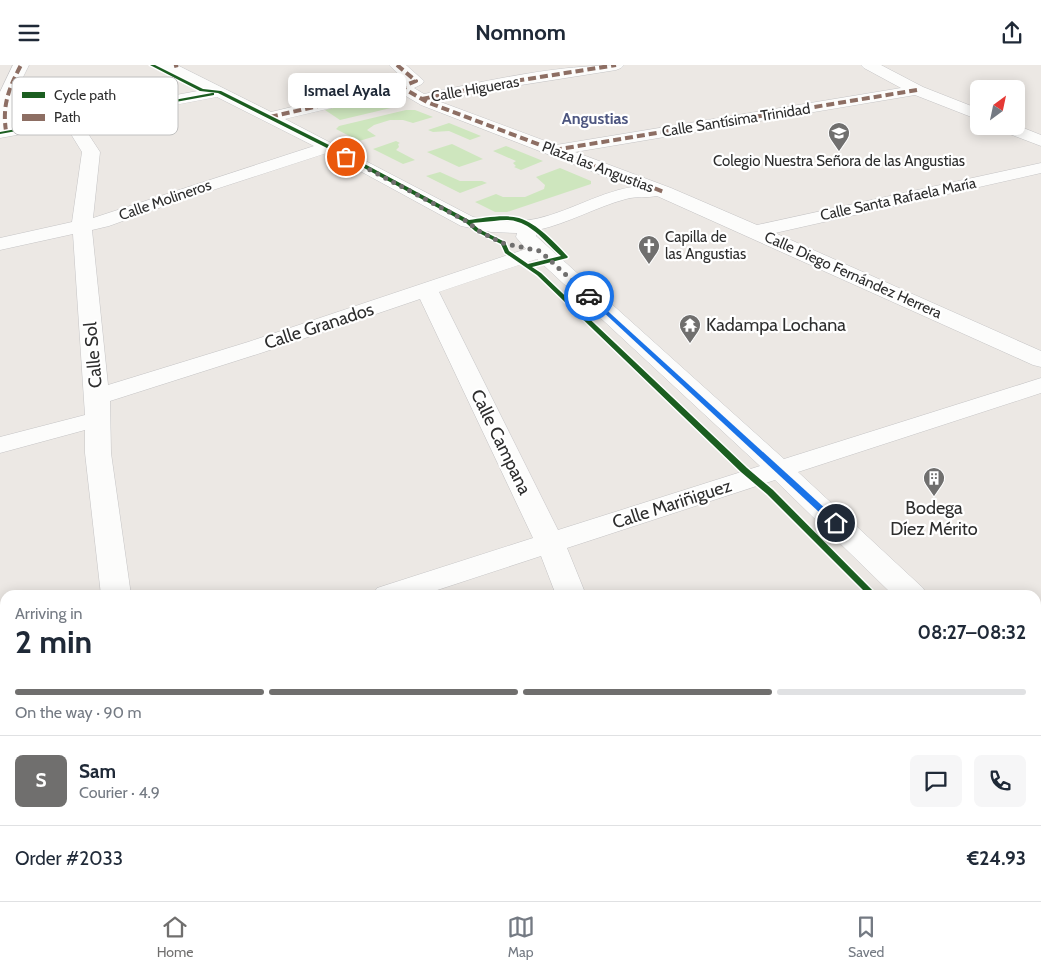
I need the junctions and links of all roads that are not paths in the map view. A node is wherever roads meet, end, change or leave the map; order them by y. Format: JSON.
{"nodes":[{"id":1,"x":21,"y":65,"type":"edge"},
{"id":2,"x":172,"y":65,"type":"edge"},
{"id":3,"x":397,"y":65,"type":"edge"},
{"id":4,"x":616,"y":65,"type":"edge"},
{"id":5,"x":869,"y":65,"type":"edge"},
{"id":6,"x":15,"y":77,"type":"edge"},
{"id":7,"x":12,"y":83,"type":"edge"},
{"id":8,"x":401,"y":87,"type":"junction"},
{"id":9,"x":917,"y":90,"type":"junction"},
{"id":10,"x":219,"y":92,"type":"junction"},
{"id":11,"x":422,"y":99,"type":"junction"},
{"id":12,"x":178,"y":100,"type":"edge"},
{"id":13,"x":970,"y":111,"type":"edge"},
{"id":14,"x":270,"y":117,"type":"junction"},
{"id":15,"x":3,"y":132,"type":"edge"},
{"id":16,"x":1025,"y":134,"type":"edge"},
{"id":17,"x":80,"y":135,"type":"edge"},
{"id":18,"x":1041,"y":141,"type":"edge"},
{"id":19,"x":329,"y":147,"type":"junction"},
{"id":20,"x":554,"y":150,"type":"junction"},
{"id":21,"x":1041,"y":168,"type":"edge"},
{"id":22,"x":664,"y":192,"type":"junction"},
{"id":23,"x":468,"y":222,"type":"junction"},
{"id":24,"x":82,"y":226,"type":"junction"},
{"id":25,"x":529,"y":226,"type":"junction"},
{"id":26,"x":755,"y":231,"type":"junction"},
{"id":27,"x":0,"y":244,"type":"edge"},
{"id":28,"x":540,"y":251,"type":"junction"},
{"id":29,"x":427,"y":290,"type":"junction"},
{"id":30,"x":1041,"y":360,"type":"edge"},
{"id":31,"x":1041,"y":385,"type":"edge"},
{"id":32,"x":97,"y":408,"type":"junction"},
{"id":33,"x":0,"y":445,"type":"edge"},
{"id":34,"x":779,"y":469,"type":"junction"},
{"id":35,"x":550,"y":543,"type":"junction"},
{"id":36,"x":115,"y":590,"type":"edge"},
{"id":37,"x":404,"y":590,"type":"edge"},
{"id":38,"x":569,"y":590,"type":"edge"},
{"id":39,"x":907,"y":590,"type":"edge"}],
"edges":[{"from":1,"to":6,"type":"street"},
{"from":2,"to":10,"type":"street","name":"Plaza las Angustias"},
{"from":3,"to":8,"type":"street"},
{"from":4,"to":11,"type":"street","name":"Calle Higueras"},
{"from":5,"to":9,"type":"street"},
{"from":7,"to":15,"type":"street"},
{"from":8,"to":11,"type":"street","name":"Plaza las Angustias"},
{"from":8,"to":14,"type":"street"},
{"from":9,"to":13,"type":"street"},
{"from":9,"to":20,"type":"street","name":"Calle Santísima Trinidad"},
{"from":10,"to":12,"type":"street"},
{"from":10,"to":14,"type":"street","name":"Plaza las Angustias"},
{"from":11,"to":20,"type":"street","name":"Plaza las Angustias"},
{"from":14,"to":19,"type":"street","name":"Plaza las Angustias"},
{"from":16,"to":18,"type":"street"},
{"from":17,"to":24,"type":"street","name":"Calle Sol"},
{"from":19,"to":23,"type":"street","name":"Plaza las Angustias"},
{"from":19,"to":24,"type":"street","name":"Calle Molineros"},
{"from":20,"to":22,"type":"street","name":"Plaza las Angustias"},
{"from":21,"to":26,"type":"street","name":"Calle Santa Rafaela María"},
{"from":22,"to":25,"type":"street","name":"Plaza las Angustias"},
{"from":22,"to":26,"type":"street","name":"Calle Diego Fernández Herrera"},
{"from":23,"to":25,"type":"street","name":"Plaza las Angustias"},
{"from":23,"to":28,"type":"street"},
{"from":24,"to":27,"type":"street","name":"Calle Molineros"},
{"from":24,"to":32,"type":"street","name":"Calle Sol"},
{"from":25,"to":28,"type":"street"},
{"from":26,"to":30,"type":"street","name":"Calle Diego Fernández Herrera"},
{"from":28,"to":29,"type":"street","name":"Calle Granados"},
{"from":28,"to":34,"type":"street"},
{"from":29,"to":32,"type":"street","name":"Calle Granados"},
{"from":29,"to":35,"type":"street","name":"Calle Campana"},
{"from":31,"to":34,"type":"street","name":"Calle Mariñiguez"},
{"from":32,"to":33,"type":"street","name":"Calle Granados"},
{"from":32,"to":36,"type":"street","name":"Calle Sol"},
{"from":34,"to":35,"type":"street","name":"Calle Mariñiguez"},
{"from":34,"to":39,"type":"street"},
{"from":35,"to":37,"type":"street","name":"Calle Mariñiguez"},
{"from":35,"to":38,"type":"street","name":"Calle Campana"}]}
